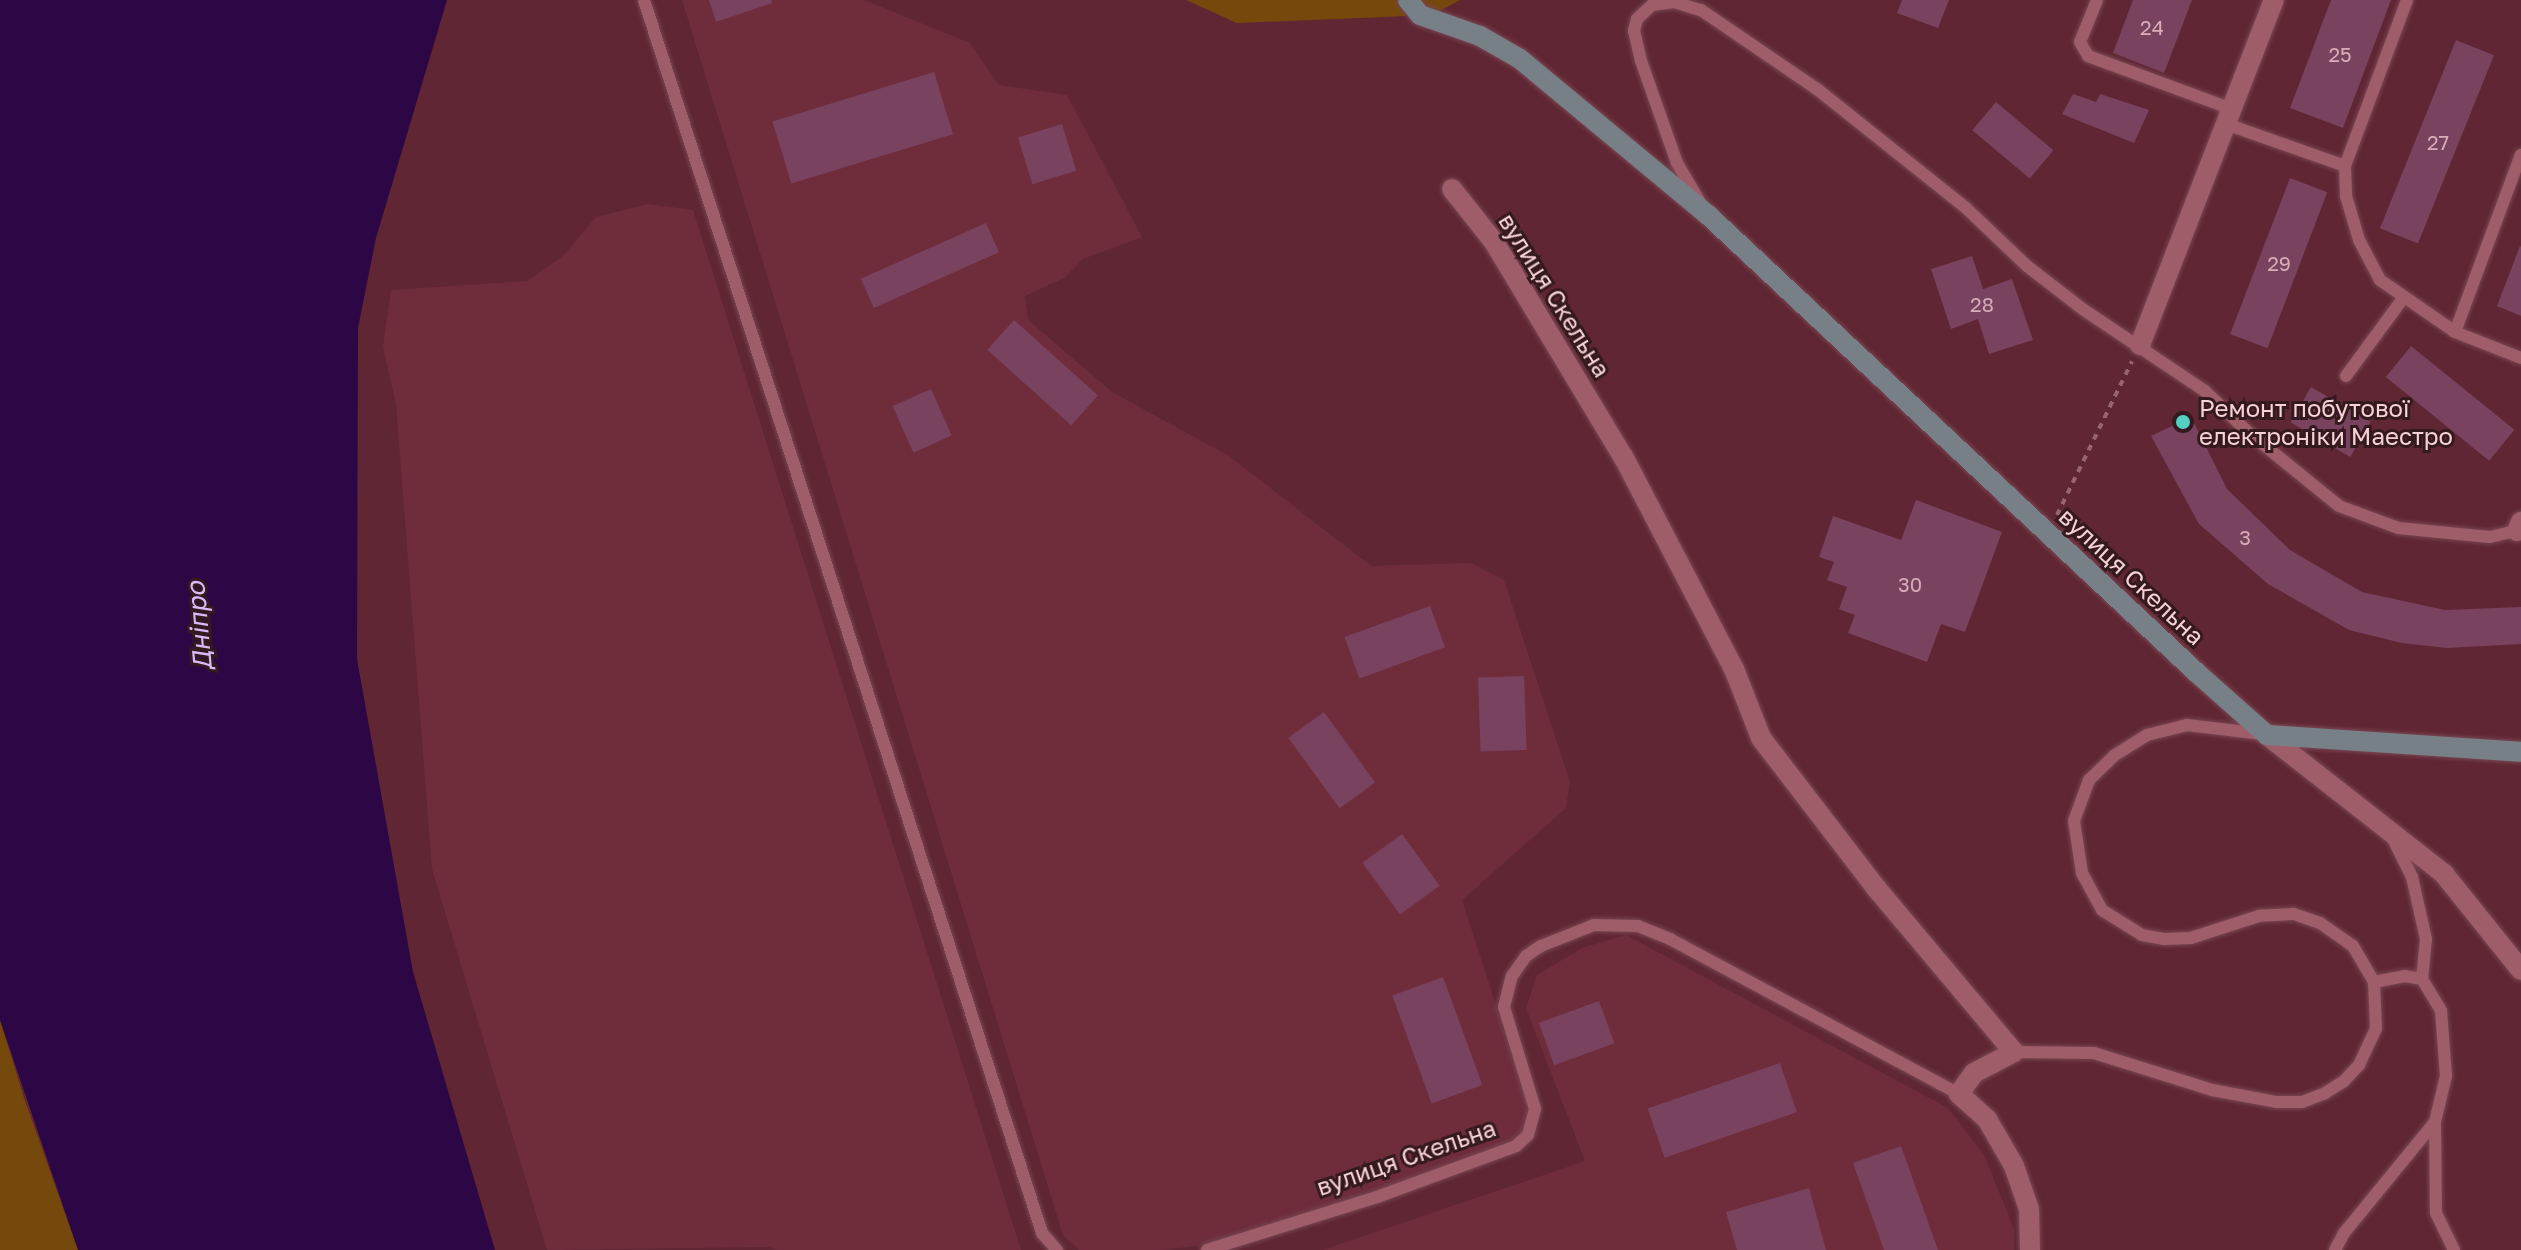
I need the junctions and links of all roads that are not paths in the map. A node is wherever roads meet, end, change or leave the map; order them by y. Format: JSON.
{"nodes":[{"id":1,"x":644,"y":0,"type":"edge"},
{"id":2,"x":1408,"y":0,"type":"edge"},
{"id":3,"x":2097,"y":0,"type":"edge"},
{"id":4,"x":2274,"y":0,"type":"edge"},
{"id":5,"x":2407,"y":0,"type":"edge"},
{"id":6,"x":2229,"y":117,"type":"junction"},
{"id":7,"x":2521,"y":155,"type":"edge"},
{"id":8,"x":2345,"y":166,"type":"junction"},
{"id":9,"x":1452,"y":189,"type":"dead end"},
{"id":10,"x":1708,"y":215,"type":"junction"},
{"id":11,"x":2404,"y":297,"type":"junction"},
{"id":12,"x":2455,"y":332,"type":"junction"},
{"id":13,"x":2140,"y":345,"type":"junction"},
{"id":14,"x":2521,"y":358,"type":"edge"},
{"id":15,"x":2346,"y":376,"type":"dead end"},
{"id":16,"x":2519,"y":526,"type":"edge"},
{"id":17,"x":2267,"y":735,"type":"junction"},
{"id":18,"x":2521,"y":752,"type":"edge"},
{"id":19,"x":2389,"y":831,"type":"junction"},
{"id":20,"x":2521,"y":970,"type":"edge"},
{"id":21,"x":2422,"y":979,"type":"junction"},
{"id":22,"x":2374,"y":982,"type":"junction"},
{"id":23,"x":2014,"y":1052,"type":"junction"},
{"id":24,"x":1959,"y":1094,"type":"junction"},
{"id":25,"x":2435,"y":1122,"type":"junction"},
{"id":26,"x":1057,"y":1250,"type":"edge"},
{"id":27,"x":1207,"y":1250,"type":"edge"},
{"id":28,"x":2030,"y":1250,"type":"edge"},
{"id":29,"x":2335,"y":1250,"type":"edge"},
{"id":30,"x":2454,"y":1250,"type":"edge"}],
"edges":[{"from":1,"to":26,"type":"lane"},
{"from":2,"to":10,"type":"street","name":"вулиця Скельна"},
{"from":3,"to":6,"type":"lane"},
{"from":4,"to":6,"type":"street"},
{"from":5,"to":8,"type":"lane"},
{"from":6,"to":8,"type":"lane"},
{"from":6,"to":13,"type":"street"},
{"from":7,"to":12,"type":"lane"},
{"from":8,"to":11,"type":"lane"},
{"from":9,"to":23,"type":"street","name":"вулиця Скельна"},
{"from":10,"to":13,"type":"lane"},
{"from":10,"to":17,"type":"street","name":"вулиця Скельна"},
{"from":11,"to":12,"type":"lane"},
{"from":11,"to":15,"type":"lane"},
{"from":12,"to":14,"type":"lane"},
{"from":13,"to":16,"type":"lane"},
{"from":17,"to":18,"type":"street"},
{"from":17,"to":19,"type":"street","name":"вулиця Скельна"},
{"from":17,"to":22,"type":"lane"},
{"from":19,"to":20,"type":"street","name":"вулиця Скельна"},
{"from":19,"to":21,"type":"lane"},
{"from":21,"to":22,"type":"lane"},
{"from":21,"to":25,"type":"lane"},
{"from":22,"to":23,"type":"lane"},
{"from":23,"to":24,"type":"street"},
{"from":24,"to":27,"type":"lane","name":"вулиця Скельна"},
{"from":24,"to":28,"type":"street","name":"вулиця Скельна"},
{"from":25,"to":29,"type":"lane"},
{"from":25,"to":30,"type":"lane"}]}
